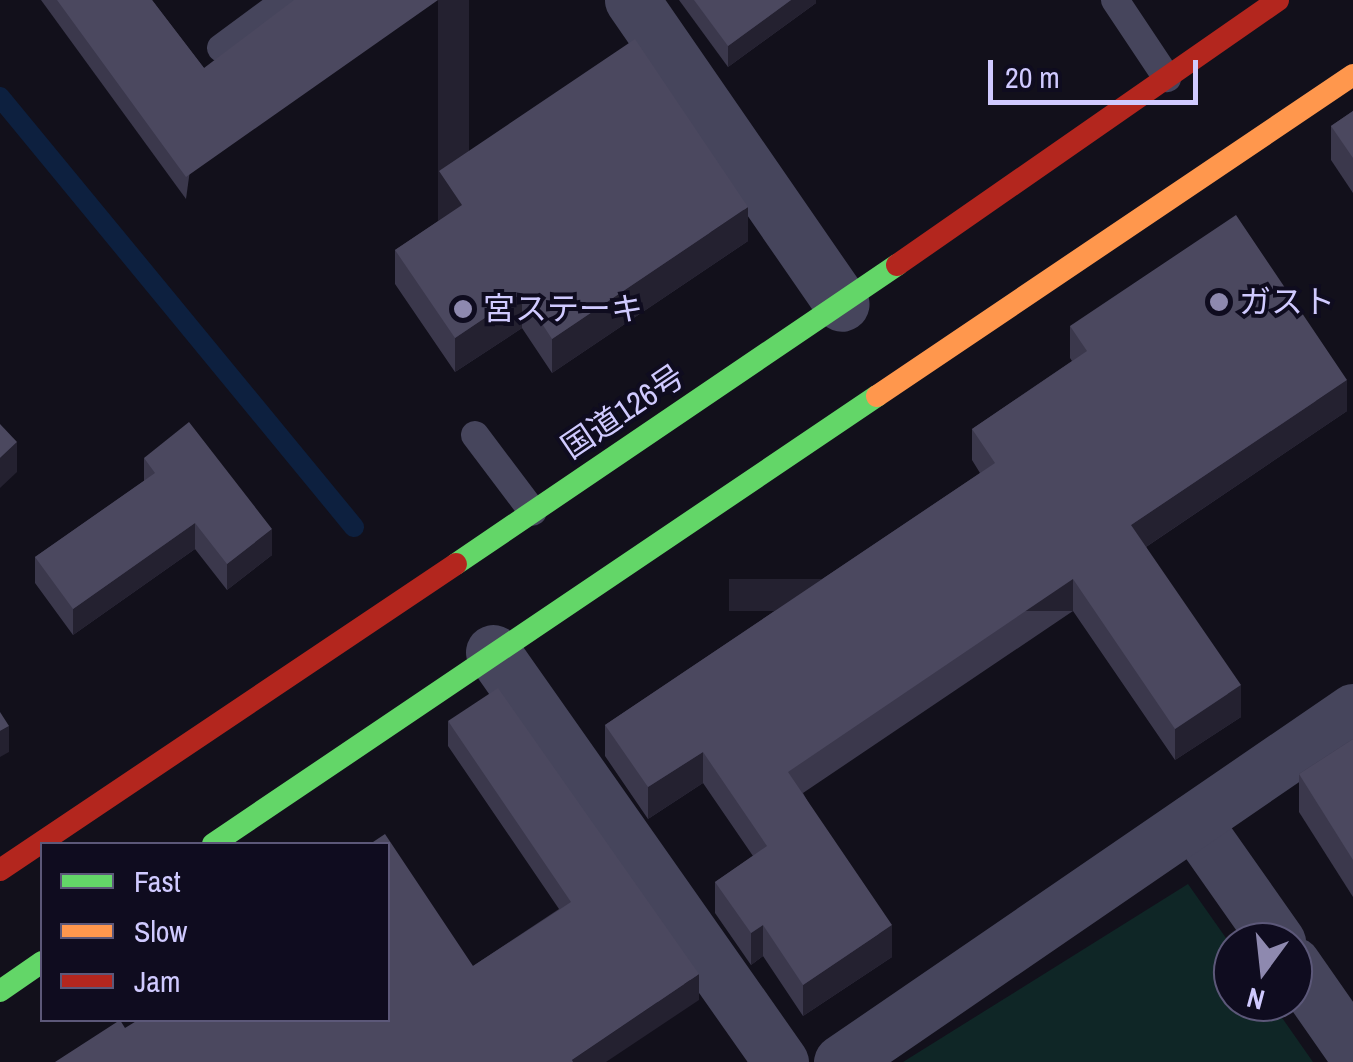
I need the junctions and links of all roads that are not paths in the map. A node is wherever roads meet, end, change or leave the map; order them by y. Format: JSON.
{"nodes":[{"id":1,"x":286,"y":0,"type":"edge"},
{"id":2,"x":632,"y":0,"type":"edge"},
{"id":3,"x":1115,"y":0,"type":"edge"},
{"id":4,"x":1278,"y":0,"type":"edge"},
{"id":5,"x":221,"y":48,"type":"dead end"},
{"id":6,"x":1353,"y":75,"type":"edge"},
{"id":7,"x":1167,"y":78,"type":"junction"},
{"id":8,"x":842,"y":304,"type":"junction"},
{"id":9,"x":474,"y":436,"type":"dead end"},
{"id":10,"x":533,"y":512,"type":"junction"},
{"id":11,"x":493,"y":652,"type":"junction"},
{"id":12,"x":1353,"y":711,"type":"edge"},
{"id":13,"x":1193,"y":821,"type":"junction"},
{"id":14,"x":42,"y":842,"type":"edge"},
{"id":15,"x":216,"y":842,"type":"edge"},
{"id":16,"x":40,"y":843,"type":"edge"},
{"id":17,"x":0,"y":870,"type":"edge"},
{"id":18,"x":1264,"y":922,"type":"edge"},
{"id":19,"x":40,"y":963,"type":"edge"},
{"id":20,"x":0,"y":991,"type":"edge"},
{"id":21,"x":1313,"y":993,"type":"edge"},
{"id":22,"x":1353,"y":1050,"type":"edge"},
{"id":23,"x":780,"y":1062,"type":"edge"},
{"id":24,"x":841,"y":1062,"type":"edge"}],
"edges":[{"from":1,"to":5,"type":"lane"},
{"from":2,"to":8,"type":"street"},
{"from":3,"to":7,"type":"lane"},
{"from":4,"to":7,"type":"highway","name":"国道126号"},
{"from":6,"to":11,"type":"highway"},
{"from":7,"to":8,"type":"highway","name":"国道126号"},
{"from":8,"to":10,"type":"highway","name":"国道126号"},
{"from":9,"to":10,"type":"lane"},
{"from":10,"to":14,"type":"highway","name":"国道126号"},
{"from":11,"to":15,"type":"highway"},
{"from":11,"to":23,"type":"street"},
{"from":12,"to":13,"type":"street"},
{"from":13,"to":18,"type":"street"},
{"from":13,"to":24,"type":"street"},
{"from":16,"to":17,"type":"highway","name":"国道126号"},
{"from":19,"to":20,"type":"highway"},
{"from":21,"to":22,"type":"street"}]}
